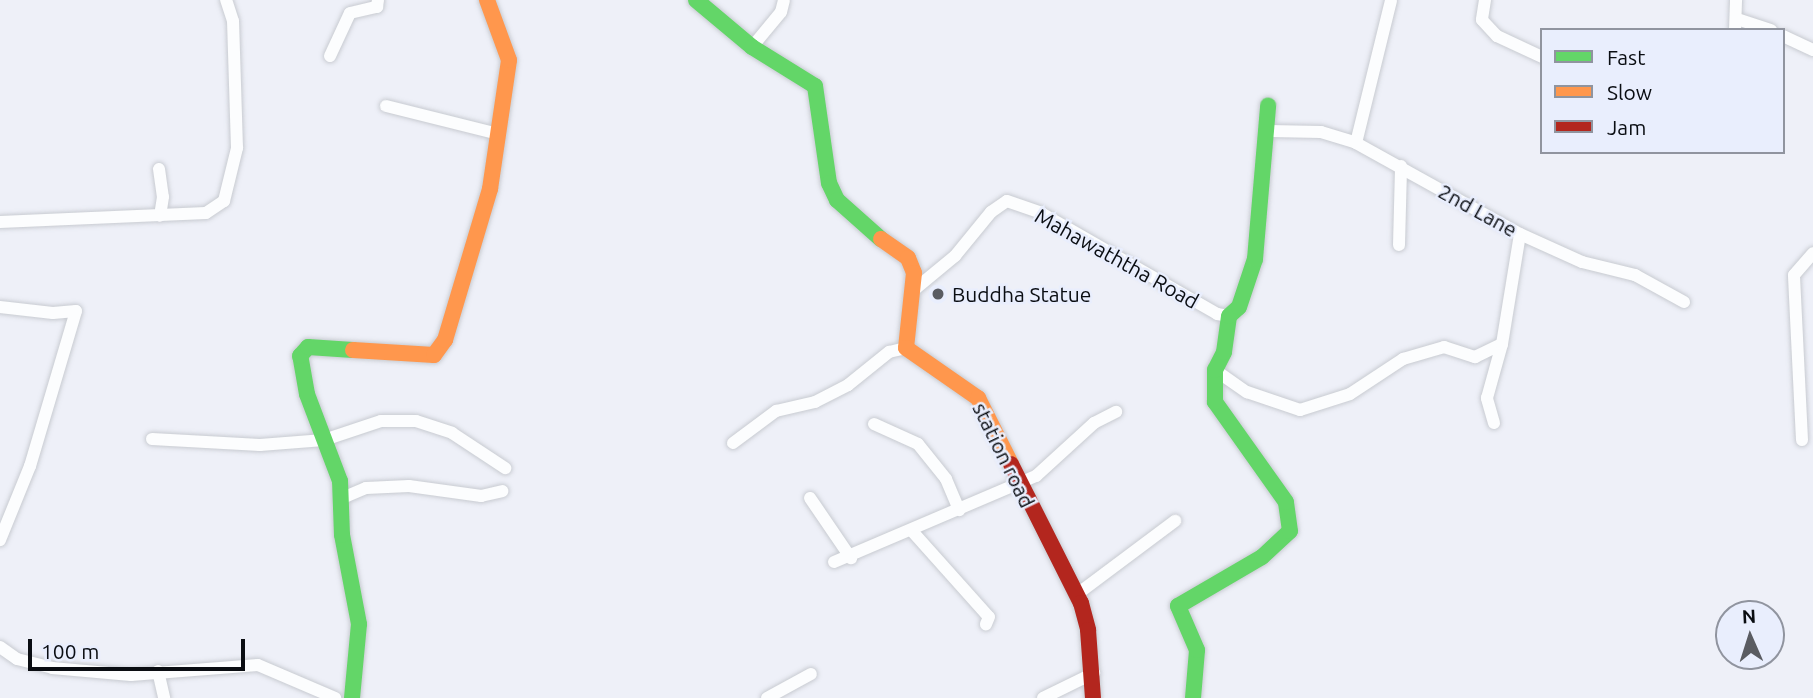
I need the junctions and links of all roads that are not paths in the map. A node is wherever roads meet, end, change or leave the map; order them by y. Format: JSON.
{"nodes":[{"id":1,"x":226,"y":0,"type":"edge"},
{"id":2,"x":378,"y":0,"type":"edge"},
{"id":3,"x":486,"y":0,"type":"edge"},
{"id":4,"x":696,"y":0,"type":"edge"},
{"id":5,"x":784,"y":0,"type":"edge"},
{"id":6,"x":1391,"y":0,"type":"edge"},
{"id":7,"x":1485,"y":0,"type":"edge"},
{"id":8,"x":1736,"y":0,"type":"edge"},
{"id":9,"x":1736,"y":25,"type":"edge"},
{"id":10,"x":1757,"y":28,"type":"edge"},
{"id":11,"x":1785,"y":37,"type":"edge"},
{"id":12,"x":752,"y":47,"type":"junction"},
{"id":13,"x":1813,"y":50,"type":"edge"},
{"id":14,"x":330,"y":56,"type":"dead end"},
{"id":15,"x":1540,"y":56,"type":"edge"},
{"id":16,"x":386,"y":106,"type":"dead end"},
{"id":17,"x":1268,"y":106,"type":"dead end"},
{"id":18,"x":1270,"y":131,"type":"junction"},
{"id":19,"x":498,"y":134,"type":"junction"},
{"id":20,"x":1356,"y":143,"type":"junction"},
{"id":21,"x":1401,"y":166,"type":"junction"},
{"id":22,"x":159,"y":169,"type":"dead end"},
{"id":23,"x":160,"y":216,"type":"junction"},
{"id":24,"x":0,"y":222,"type":"edge"},
{"id":25,"x":1520,"y":234,"type":"junction"},
{"id":26,"x":1399,"y":245,"type":"dead end"},
{"id":27,"x":1813,"y":253,"type":"edge"},
{"id":28,"x":915,"y":289,"type":"junction"},
{"id":29,"x":1684,"y":302,"type":"dead end"},
{"id":30,"x":0,"y":307,"type":"edge"},
{"id":31,"x":1229,"y":316,"type":"junction"},
{"id":32,"x":1502,"y":344,"type":"junction"},
{"id":33,"x":906,"y":348,"type":"junction"},
{"id":34,"x":1215,"y":370,"type":"junction"},
{"id":35,"x":1116,"y":412,"type":"dead end"},
{"id":36,"x":1494,"y":423,"type":"dead end"},
{"id":37,"x":874,"y":424,"type":"dead end"},
{"id":38,"x":152,"y":439,"type":"dead end"},
{"id":39,"x":324,"y":440,"type":"junction"},
{"id":40,"x":1802,"y":440,"type":"dead end"},
{"id":41,"x":733,"y":443,"type":"dead end"},
{"id":42,"x":505,"y":468,"type":"dead end"},
{"id":43,"x":1020,"y":485,"type":"junction"},
{"id":44,"x":502,"y":491,"type":"dead end"},
{"id":45,"x":810,"y":498,"type":"dead end"},
{"id":46,"x":341,"y":499,"type":"junction"},
{"id":47,"x":958,"y":510,"type":"junction"},
{"id":48,"x":1175,"y":521,"type":"dead end"},
{"id":49,"x":912,"y":531,"type":"junction"},
{"id":50,"x":0,"y":540,"type":"edge"},
{"id":51,"x":851,"y":558,"type":"junction"},
{"id":52,"x":834,"y":562,"type":"dead end"},
{"id":53,"x":1076,"y":595,"type":"junction"},
{"id":54,"x":986,"y":624,"type":"dead end"},
{"id":55,"x":0,"y":647,"type":"edge"},
{"id":56,"x":158,"y":671,"type":"junction"},
{"id":57,"x":1094,"y":673,"type":"junction"},
{"id":58,"x":811,"y":674,"type":"dead end"},
{"id":59,"x":164,"y":698,"type":"edge"},
{"id":60,"x":335,"y":698,"type":"edge"},
{"id":61,"x":352,"y":698,"type":"edge"},
{"id":62,"x":767,"y":698,"type":"edge"},
{"id":63,"x":1043,"y":698,"type":"edge"},
{"id":64,"x":1093,"y":698,"type":"edge"},
{"id":65,"x":1193,"y":698,"type":"edge"}],
"edges":[{"from":1,"to":23,"type":"street"},
{"from":2,"to":14,"type":"street"},
{"from":3,"to":19,"type":"street"},
{"from":4,"to":12,"type":"street"},
{"from":5,"to":12,"type":"street"},
{"from":6,"to":20,"type":"street"},
{"from":7,"to":15,"type":"street"},
{"from":8,"to":9,"type":"street"},
{"from":9,"to":10,"type":"street"},
{"from":11,"to":13,"type":"street"},
{"from":12,"to":28,"type":"street"},
{"from":16,"to":19,"type":"street"},
{"from":17,"to":18,"type":"street"},
{"from":18,"to":20,"type":"street","name":"2nd Lane"},
{"from":18,"to":31,"type":"street"},
{"from":19,"to":39,"type":"street"},
{"from":20,"to":21,"type":"street","name":"2nd Lane"},
{"from":21,"to":25,"type":"street","name":"2nd Lane"},
{"from":21,"to":26,"type":"street"},
{"from":22,"to":23,"type":"street"},
{"from":23,"to":24,"type":"street"},
{"from":25,"to":29,"type":"street","name":"2nd Lane"},
{"from":25,"to":32,"type":"street"},
{"from":27,"to":40,"type":"street"},
{"from":28,"to":31,"type":"street","name":"Mahawaththa Road"},
{"from":28,"to":33,"type":"street"},
{"from":30,"to":50,"type":"street"},
{"from":31,"to":34,"type":"street"},
{"from":32,"to":34,"type":"street"},
{"from":32,"to":36,"type":"street"},
{"from":33,"to":41,"type":"street"},
{"from":33,"to":43,"type":"street","name":"station road"},
{"from":34,"to":65,"type":"street"},
{"from":35,"to":43,"type":"street"},
{"from":37,"to":47,"type":"street"},
{"from":38,"to":39,"type":"street"},
{"from":39,"to":42,"type":"street"},
{"from":39,"to":46,"type":"street"},
{"from":43,"to":47,"type":"street"},
{"from":43,"to":53,"type":"street","name":"station road"},
{"from":44,"to":46,"type":"street"},
{"from":45,"to":51,"type":"street"},
{"from":46,"to":61,"type":"street"},
{"from":47,"to":49,"type":"street"},
{"from":48,"to":53,"type":"street"},
{"from":49,"to":51,"type":"street"},
{"from":49,"to":54,"type":"street"},
{"from":51,"to":52,"type":"street"},
{"from":53,"to":57,"type":"street","name":"station road"},
{"from":55,"to":56,"type":"street"},
{"from":56,"to":59,"type":"street"},
{"from":56,"to":60,"type":"street"},
{"from":57,"to":63,"type":"street"},
{"from":57,"to":64,"type":"street","name":"station road"},
{"from":58,"to":62,"type":"street"}]}
